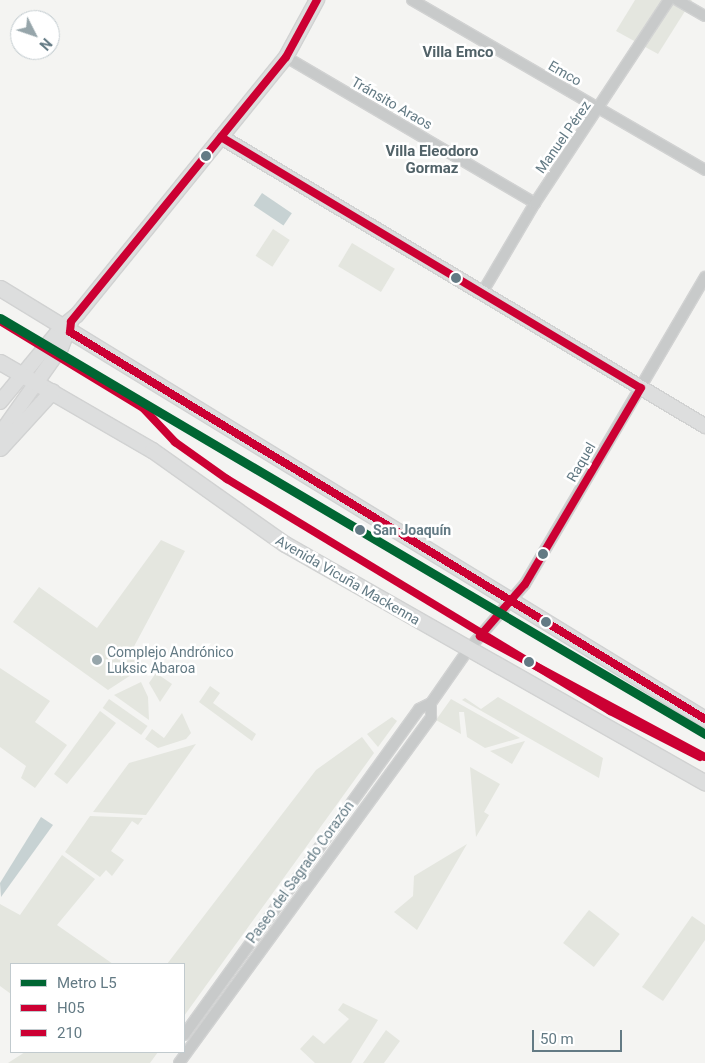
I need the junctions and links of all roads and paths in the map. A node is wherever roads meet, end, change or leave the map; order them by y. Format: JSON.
{"nodes":[{"id":1,"x":317,"y":0,"type":"edge"},
{"id":2,"x":412,"y":0,"type":"edge"},
{"id":3,"x":670,"y":0,"type":"edge"},
{"id":4,"x":677,"y":0,"type":"edge"},
{"id":5,"x":705,"y":16,"type":"edge"},
{"id":6,"x":286,"y":57,"type":"junction"},
{"id":7,"x":599,"y":109,"type":"junction"},
{"id":8,"x":221,"y":137,"type":"junction"},
{"id":9,"x":705,"y":170,"type":"edge"},
{"id":10,"x":535,"y":203,"type":"junction"},
{"id":11,"x":705,"y":277,"type":"edge"},
{"id":12,"x":0,"y":288,"type":"edge"},
{"id":13,"x":482,"y":293,"type":"junction"},
{"id":14,"x":68,"y":327,"type":"junction"},
{"id":15,"x":0,"y":362,"type":"edge"},
{"id":16,"x":23,"y":375,"type":"junction"},
{"id":17,"x":38,"y":383,"type":"junction"},
{"id":18,"x":641,"y":388,"type":"junction"},
{"id":19,"x":52,"y":391,"type":"junction"},
{"id":20,"x":2,"y":395,"type":"edge"},
{"id":21,"x":705,"y":426,"type":"edge"},
{"id":22,"x":0,"y":434,"type":"edge"},
{"id":23,"x":0,"y":448,"type":"edge"},
{"id":24,"x":514,"y":601,"type":"junction"},
{"id":25,"x":468,"y":650,"type":"junction"},
{"id":26,"x":431,"y":703,"type":"junction"},
{"id":27,"x":705,"y":719,"type":"edge"},
{"id":28,"x":705,"y":783,"type":"edge"},
{"id":29,"x":185,"y":1034,"type":"edge"},
{"id":30,"x":185,"y":1052,"type":"edge"}],
"edges":[{"from":1,"to":6,"type":"street"},
{"from":2,"to":7,"type":"street","name":"Emco"},
{"from":3,"to":7,"type":"street","name":"Manuel Pérez"},
{"from":4,"to":5,"type":"street"},
{"from":6,"to":8,"type":"street"},
{"from":6,"to":10,"type":"street","name":"Tránsito Araos"},
{"from":7,"to":9,"type":"street","name":"Emco"},
{"from":7,"to":10,"type":"street","name":"Manuel Pérez"},
{"from":8,"to":13,"type":"street"},
{"from":8,"to":14,"type":"street"},
{"from":10,"to":13,"type":"street","name":"Manuel Pérez"},
{"from":11,"to":18,"type":"street","name":"Raquel"},
{"from":12,"to":14,"type":"main road"},
{"from":13,"to":18,"type":"street"},
{"from":14,"to":16,"type":"street"},
{"from":14,"to":17,"type":"street"},
{"from":14,"to":24,"type":"main road"},
{"from":15,"to":16,"type":"main road","name":"Avenida Vicuña Mackenna"},
{"from":16,"to":17,"type":"main road","name":"Avenida Vicuña Mackenna"},
{"from":16,"to":20,"type":"street"},
{"from":17,"to":19,"type":"main road","name":"Avenida Vicuña Mackenna"},
{"from":17,"to":22,"type":"street"},
{"from":18,"to":21,"type":"street"},
{"from":18,"to":24,"type":"street","name":"Raquel"},
{"from":19,"to":23,"type":"main road"},
{"from":19,"to":25,"type":"main road","name":"Avenida Vicuña Mackenna"},
{"from":24,"to":25,"type":"street","name":"Raquel"},
{"from":24,"to":27,"type":"main road"},
{"from":25,"to":26,"type":"street","name":"Paseo del Sagrado Corazón"},
{"from":25,"to":28,"type":"main road","name":"Avenida Vicuña Mackenna"},
{"from":26,"to":29,"type":"street","name":"Paseo del Sagrado Corazón"},
{"from":26,"to":30,"type":"street","name":"Paseo del Sagrado Corazón"}]}
